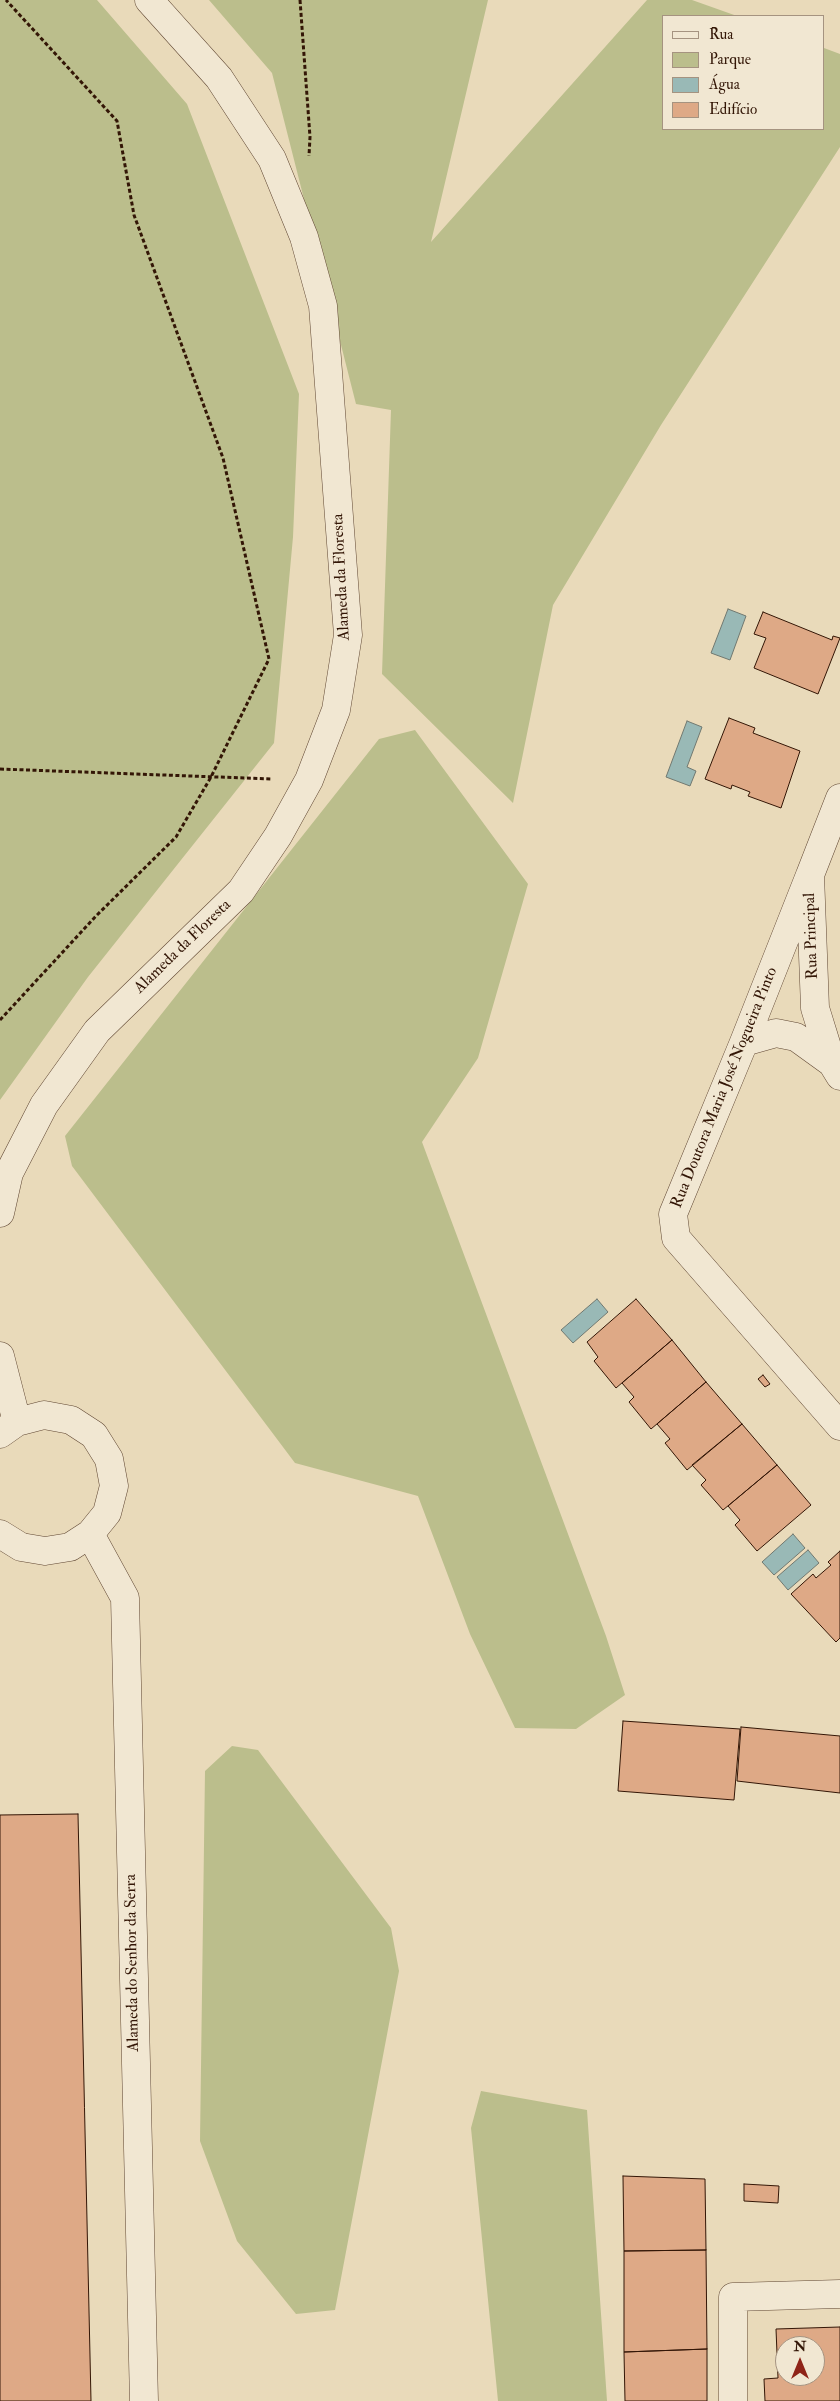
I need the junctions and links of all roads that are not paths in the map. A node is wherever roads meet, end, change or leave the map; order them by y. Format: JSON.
{"nodes":[{"id":1,"x":149,"y":0,"type":"edge"},
{"id":2,"x":840,"y":798,"type":"edge"},
{"id":3,"x":810,"y":875,"type":"junction"},
{"id":4,"x":744,"y":1042,"type":"junction"},
{"id":5,"x":836,"y":1069,"type":"edge"},
{"id":6,"x":0,"y":1213,"type":"edge"},
{"id":7,"x":0,"y":1356,"type":"edge"},
{"id":8,"x":840,"y":1426,"type":"edge"},
{"id":9,"x":9,"y":1428,"type":"edge"},
{"id":10,"x":0,"y":1534,"type":"edge"},
{"id":11,"x":90,"y":1534,"type":"junction"},
{"id":12,"x":840,"y":2294,"type":"edge"},
{"id":13,"x":144,"y":2401,"type":"edge"},
{"id":14,"x":733,"y":2401,"type":"edge"}],
"edges":[{"from":1,"to":6,"type":"street","name":"Alameda da Floresta"},
{"from":2,"to":3,"type":"street","name":"Rua Principal"},
{"from":3,"to":4,"type":"street","name":"Rua Doutora Maria José Nogueira Pinto"},
{"from":3,"to":5,"type":"street","name":"Rua Principal"},
{"from":4,"to":5,"type":"street"},
{"from":4,"to":8,"type":"street","name":"Rua Doutora Maria José Nogueira Pinto"},
{"from":7,"to":9,"type":"street"},
{"from":9,"to":11,"type":"street"},
{"from":10,"to":11,"type":"street"},
{"from":11,"to":13,"type":"street","name":"Alameda do Senhor da Serra"},
{"from":12,"to":14,"type":"street"}]}
